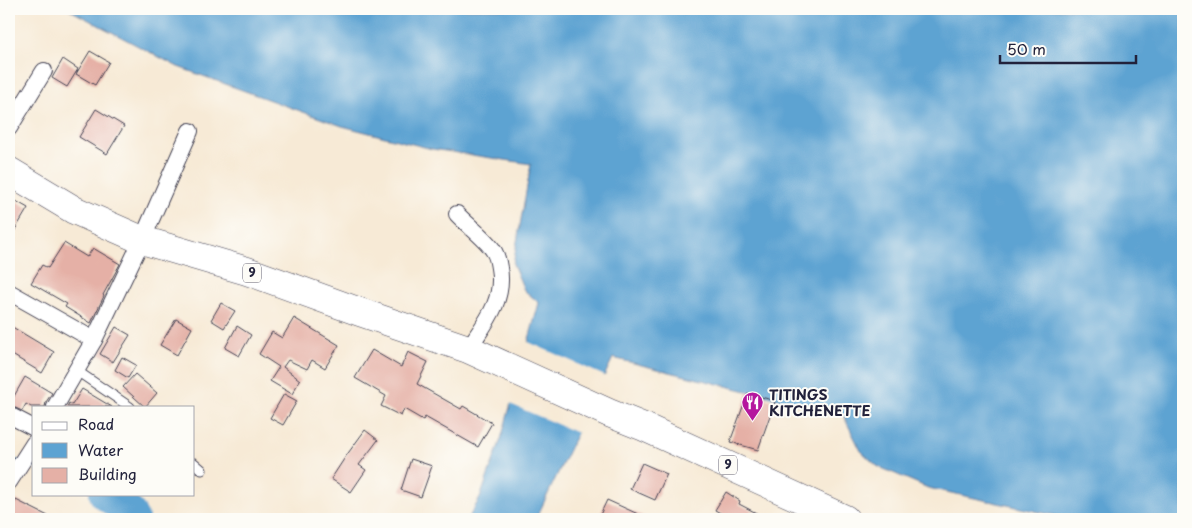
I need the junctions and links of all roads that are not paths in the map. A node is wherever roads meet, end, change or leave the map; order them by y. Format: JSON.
{"nodes":[{"id":1,"x":44,"y":70,"type":"dead end"},
{"id":2,"x":9,"y":128,"type":"edge"},
{"id":3,"x":190,"y":131,"type":"dead end"},
{"id":4,"x":9,"y":171,"type":"edge"},
{"id":5,"x":457,"y":214,"type":"dead end"},
{"id":6,"x":142,"y":240,"type":"junction"},
{"id":7,"x":9,"y":292,"type":"edge"},
{"id":8,"x":94,"y":340,"type":"junction"},
{"id":9,"x":468,"y":349,"type":"junction"},
{"id":10,"x":77,"y":370,"type":"junction"},
{"id":11,"x":56,"y":406,"type":"edge"},
{"id":12,"x":129,"y":406,"type":"edge"},
{"id":13,"x":9,"y":415,"type":"edge"},
{"id":14,"x":32,"y":427,"type":"edge"},
{"id":15,"x":32,"y":446,"type":"edge"},
{"id":16,"x":195,"y":464,"type":"edge"},
{"id":17,"x":202,"y":470,"type":"dead end"},
{"id":18,"x":9,"y":482,"type":"edge"},
{"id":19,"x":845,"y":519,"type":"edge"}],
"edges":[{"from":1,"to":2,"type":"street"},
{"from":3,"to":6,"type":"street"},
{"from":4,"to":6,"type":"highway","number":"9"},
{"from":5,"to":9,"type":"street"},
{"from":6,"to":8,"type":"street"},
{"from":6,"to":9,"type":"highway","number":"9"},
{"from":7,"to":8,"type":"street"},
{"from":8,"to":10,"type":"street"},
{"from":9,"to":19,"type":"highway","number":"9"},
{"from":10,"to":11,"type":"street"},
{"from":10,"to":12,"type":"lane"},
{"from":13,"to":14,"type":"street"},
{"from":15,"to":18,"type":"street"},
{"from":16,"to":17,"type":"lane"}]}
